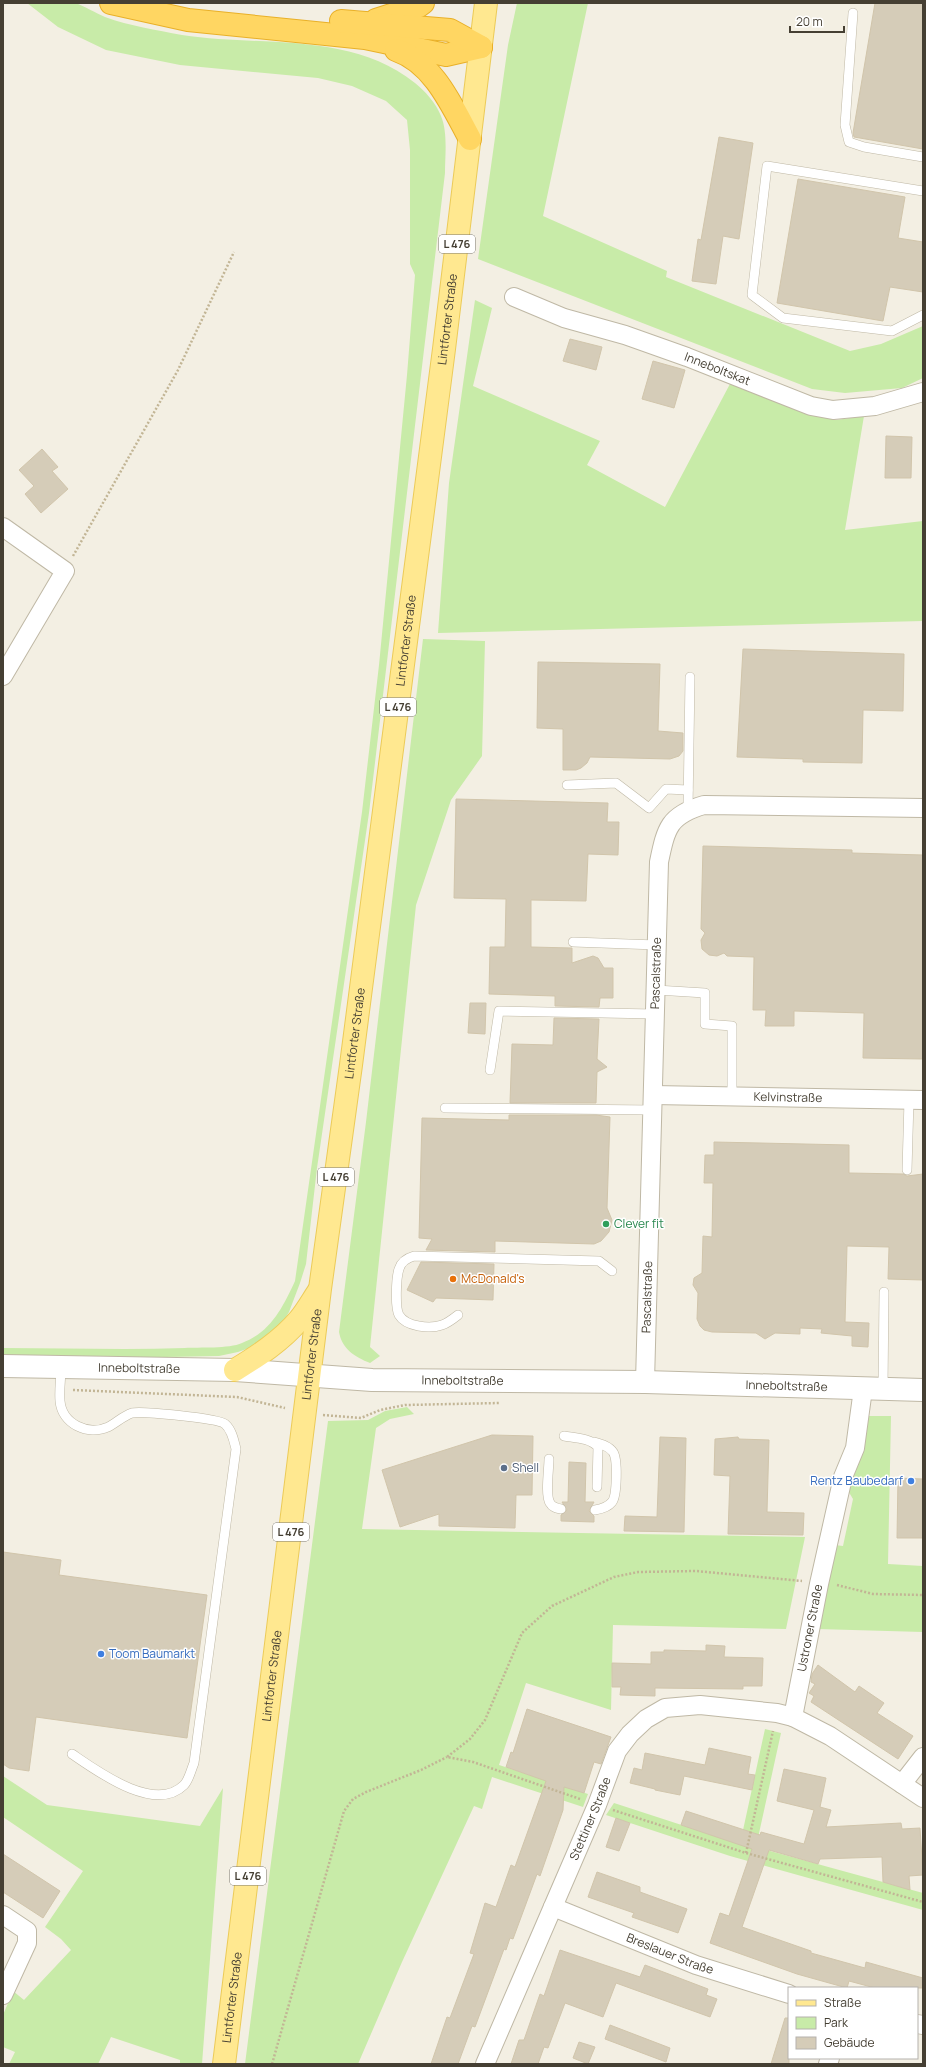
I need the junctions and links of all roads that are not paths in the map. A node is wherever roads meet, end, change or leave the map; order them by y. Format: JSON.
{"nodes":[{"id":1,"x":111,"y":3,"type":"edge"},
{"id":2,"x":164,"y":3,"type":"edge"},
{"id":3,"x":424,"y":3,"type":"edge"},
{"id":4,"x":486,"y":3,"type":"edge"},
{"id":5,"x":853,"y":13,"type":"dead end"},
{"id":6,"x":365,"y":31,"type":"junction"},
{"id":7,"x":481,"y":48,"type":"junction"},
{"id":8,"x":470,"y":139,"type":"junction"},
{"id":9,"x":923,"y":157,"type":"edge"},
{"id":10,"x":923,"y":191,"type":"edge"},
{"id":11,"x":514,"y":297,"type":"dead end"},
{"id":12,"x":923,"y":315,"type":"edge"},
{"id":13,"x":923,"y":392,"type":"edge"},
{"id":14,"x":3,"y":527,"type":"edge"},
{"id":15,"x":3,"y":675,"type":"edge"},
{"id":16,"x":690,"y":677,"type":"dead end"},
{"id":17,"x":567,"y":785,"type":"dead end"},
{"id":18,"x":688,"y":790,"type":"junction"},
{"id":19,"x":923,"y":808,"type":"edge"},
{"id":20,"x":688,"y":810,"type":"junction"},
{"id":21,"x":573,"y":942,"type":"dead end"},
{"id":22,"x":657,"y":945,"type":"junction"},
{"id":23,"x":656,"y":990,"type":"junction"},
{"id":24,"x":655,"y":1014,"type":"junction"},
{"id":25,"x":490,"y":1070,"type":"dead end"},
{"id":26,"x":732,"y":1096,"type":"junction"},
{"id":27,"x":916,"y":1100,"type":"edge"},
{"id":28,"x":653,"y":1102,"type":"junction"},
{"id":29,"x":445,"y":1108,"type":"dead end"},
{"id":30,"x":907,"y":1170,"type":"dead end"},
{"id":31,"x":612,"y":1271,"type":"dead end"},
{"id":32,"x":320,"y":1289,"type":"junction"},
{"id":33,"x":884,"y":1292,"type":"dead end"},
{"id":34,"x":458,"y":1315,"type":"dead end"},
{"id":35,"x":3,"y":1366,"type":"edge"},
{"id":36,"x":61,"y":1368,"type":"junction"},
{"id":37,"x":235,"y":1370,"type":"junction"},
{"id":38,"x":310,"y":1376,"type":"junction"},
{"id":39,"x":646,"y":1382,"type":"junction"},
{"id":40,"x":873,"y":1389,"type":"junction"},
{"id":41,"x":923,"y":1390,"type":"edge"},
{"id":42,"x":564,"y":1436,"type":"dead end"},
{"id":43,"x":594,"y":1442,"type":"junction"},
{"id":44,"x":549,"y":1459,"type":"dead end"},
{"id":45,"x":597,"y":1487,"type":"dead end"},
{"id":46,"x":561,"y":1509,"type":"dead end"},
{"id":47,"x":595,"y":1510,"type":"dead end"},
{"id":48,"x":785,"y":1715,"type":"junction"},
{"id":49,"x":72,"y":1754,"type":"dead end"},
{"id":50,"x":923,"y":1757,"type":"edge"},
{"id":51,"x":902,"y":1784,"type":"junction"},
{"id":52,"x":923,"y":1798,"type":"edge"},
{"id":53,"x":553,"y":1907,"type":"junction"},
{"id":54,"x":3,"y":1915,"type":"edge"},
{"id":55,"x":788,"y":1994,"type":"edge"},
{"id":56,"x":3,"y":1995,"type":"edge"},
{"id":57,"x":224,"y":2064,"type":"edge"},
{"id":58,"x":485,"y":2064,"type":"edge"}],
"edges":[{"from":1,"to":6,"type":"highway"},
{"from":2,"to":6,"type":"highway"},
{"from":3,"to":6,"type":"highway"},
{"from":4,"to":7,"type":"main road","name":"Lintforter Straße","number":"L 476"},
{"from":5,"to":9,"type":"lane"},
{"from":6,"to":7,"type":"highway"},
{"from":6,"to":8,"type":"highway"},
{"from":7,"to":8,"type":"main road","name":"Lintforter Straße","number":"L 476"},
{"from":8,"to":32,"type":"main road","name":"Lintforter Straße","number":"L 476"},
{"from":10,"to":12,"type":"lane"},
{"from":11,"to":13,"type":"street","name":"Inneboltskat"},
{"from":14,"to":15,"type":"street"},
{"from":16,"to":18,"type":"lane"},
{"from":17,"to":18,"type":"lane"},
{"from":18,"to":20,"type":"lane"},
{"from":19,"to":20,"type":"street","name":"Pascalstraße"},
{"from":20,"to":22,"type":"street","name":"Pascalstraße"},
{"from":21,"to":22,"type":"lane"},
{"from":22,"to":23,"type":"street","name":"Pascalstraße"},
{"from":23,"to":24,"type":"street","name":"Pascalstraße"},
{"from":23,"to":26,"type":"lane"},
{"from":24,"to":25,"type":"lane"},
{"from":24,"to":28,"type":"street","name":"Pascalstraße"},
{"from":26,"to":27,"type":"street","name":"Kelvinstraße"},
{"from":26,"to":28,"type":"street","name":"Kelvinstraße"},
{"from":27,"to":30,"type":"lane"},
{"from":28,"to":29,"type":"lane"},
{"from":28,"to":39,"type":"street","name":"Pascalstraße"},
{"from":31,"to":34,"type":"lane"},
{"from":32,"to":37,"type":"main road"},
{"from":32,"to":38,"type":"main road","name":"Lintforter Straße","number":"L 476"},
{"from":33,"to":40,"type":"lane"},
{"from":35,"to":36,"type":"street","name":"Inneboltstraße"},
{"from":36,"to":37,"type":"street","name":"Inneboltstraße"},
{"from":36,"to":49,"type":"lane"},
{"from":37,"to":38,"type":"street","name":"Inneboltstraße"},
{"from":38,"to":39,"type":"street","name":"Inneboltstraße"},
{"from":38,"to":57,"type":"main road","name":"Lintforter Straße","number":"L 476"},
{"from":39,"to":40,"type":"street","name":"Inneboltstraße"},
{"from":40,"to":41,"type":"street","name":"Inneboltstraße"},
{"from":40,"to":48,"type":"street","name":"Ustroner Straße"},
{"from":42,"to":43,"type":"lane"},
{"from":43,"to":45,"type":"lane"},
{"from":43,"to":47,"type":"lane"},
{"from":44,"to":46,"type":"lane"},
{"from":48,"to":51,"type":"street"},
{"from":48,"to":53,"type":"street","name":"Stettiner Straße"},
{"from":50,"to":51,"type":"street"},
{"from":51,"to":52,"type":"street"},
{"from":53,"to":55,"type":"street","name":"Breslauer Straße"},
{"from":53,"to":58,"type":"street","name":"Stettiner Straße"},
{"from":54,"to":56,"type":"street"}]}
